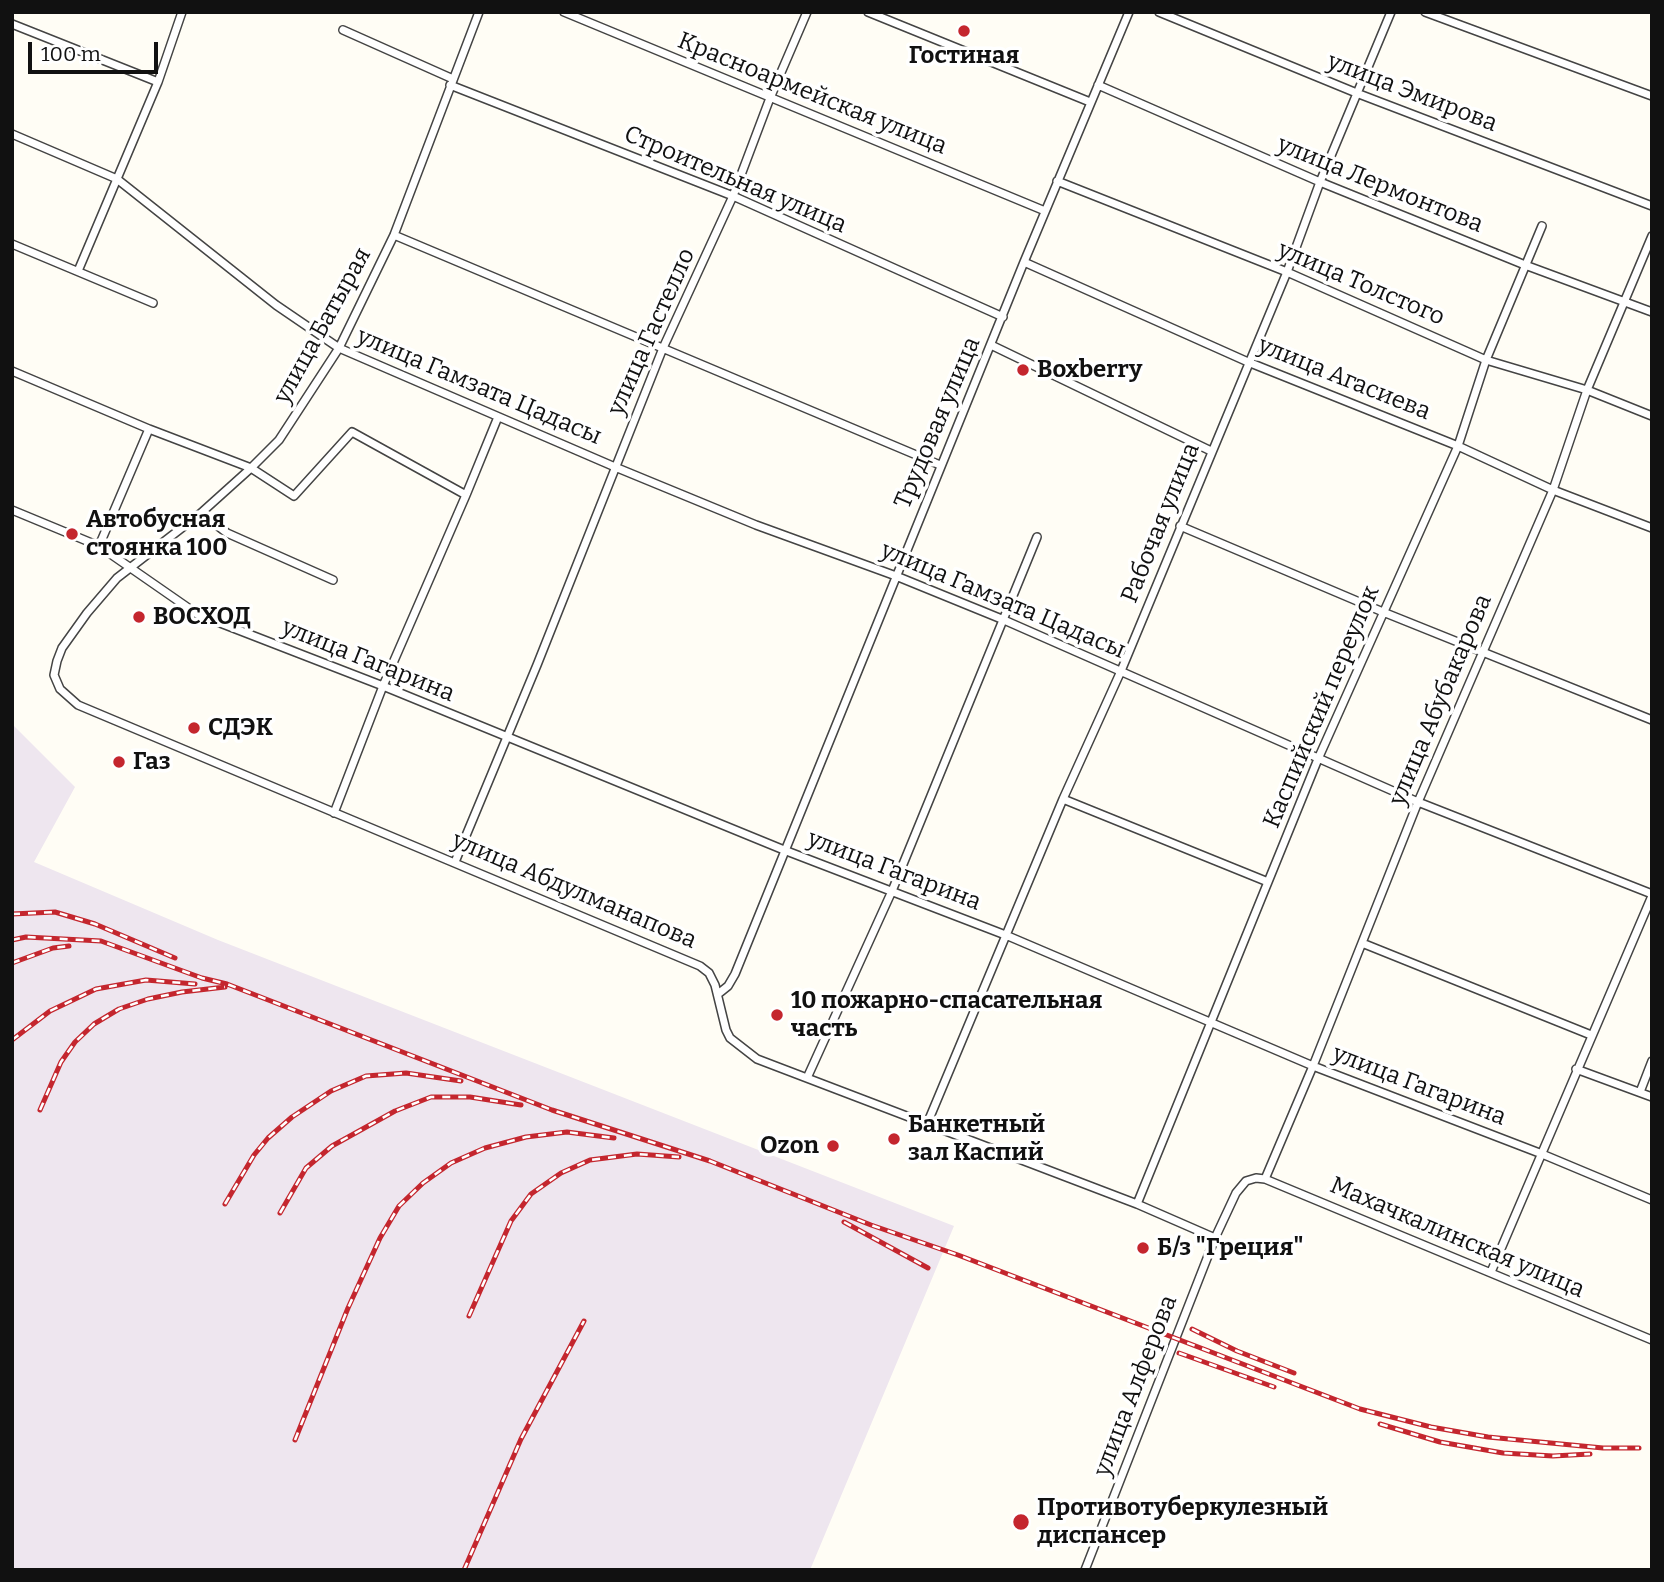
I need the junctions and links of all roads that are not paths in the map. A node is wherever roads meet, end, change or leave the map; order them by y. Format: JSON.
{"nodes":[{"id":1,"x":182,"y":12,"type":"edge"},
{"id":2,"x":479,"y":12,"type":"edge"},
{"id":3,"x":564,"y":12,"type":"edge"},
{"id":4,"x":807,"y":12,"type":"edge"},
{"id":5,"x":868,"y":12,"type":"edge"},
{"id":6,"x":1158,"y":12,"type":"edge"},
{"id":7,"x":1391,"y":12,"type":"edge"},
{"id":8,"x":1425,"y":12,"type":"edge"},
{"id":9,"x":1126,"y":13,"type":"edge"},
{"id":10,"x":12,"y":24,"type":"edge"},
{"id":11,"x":343,"y":30,"type":"dead end"},
{"id":12,"x":158,"y":82,"type":"junction"},
{"id":13,"x":452,"y":82,"type":"junction"},
{"id":14,"x":1098,"y":85,"type":"junction"},
{"id":15,"x":1359,"y":93,"type":"junction"},
{"id":16,"x":1652,"y":96,"type":"edge"},
{"id":17,"x":770,"y":98,"type":"junction"},
{"id":18,"x":1090,"y":102,"type":"junction"},
{"id":19,"x":12,"y":134,"type":"edge"},
{"id":20,"x":117,"y":179,"type":"junction"},
{"id":21,"x":1057,"y":181,"type":"junction"},
{"id":22,"x":1320,"y":182,"type":"junction"},
{"id":23,"x":733,"y":196,"type":"junction"},
{"id":24,"x":1652,"y":206,"type":"edge"},
{"id":25,"x":1045,"y":211,"type":"junction"},
{"id":26,"x":1542,"y":226,"type":"dead end"},
{"id":27,"x":394,"y":235,"type":"junction"},
{"id":28,"x":1652,"y":236,"type":"edge"},
{"id":29,"x":12,"y":244,"type":"edge"},
{"id":30,"x":1024,"y":262,"type":"junction"},
{"id":31,"x":1525,"y":265,"type":"junction"},
{"id":32,"x":78,"y":271,"type":"junction"},
{"id":33,"x":1287,"y":272,"type":"junction"},
{"id":34,"x":1624,"y":302,"type":"junction"},
{"id":35,"x":153,"y":303,"type":"dead end"},
{"id":36,"x":1652,"y":312,"type":"edge"},
{"id":37,"x":1003,"y":317,"type":"junction"},
{"id":38,"x":991,"y":345,"type":"junction"},
{"id":39,"x":339,"y":348,"type":"junction"},
{"id":40,"x":663,"y":348,"type":"junction"},
{"id":41,"x":1486,"y":359,"type":"junction"},
{"id":42,"x":1248,"y":362,"type":"junction"},
{"id":43,"x":12,"y":371,"type":"edge"},
{"id":44,"x":1587,"y":390,"type":"junction"},
{"id":45,"x":1652,"y":416,"type":"edge"},
{"id":46,"x":498,"y":417,"type":"junction"},
{"id":47,"x":149,"y":429,"type":"junction"},
{"id":48,"x":1458,"y":446,"type":"junction"},
{"id":49,"x":1211,"y":451,"type":"junction"},
{"id":50,"x":940,"y":465,"type":"junction"},
{"id":51,"x":615,"y":467,"type":"junction"},
{"id":52,"x":251,"y":468,"type":"junction"},
{"id":53,"x":1553,"y":490,"type":"junction"},
{"id":54,"x":466,"y":495,"type":"junction"},
{"id":55,"x":12,"y":510,"type":"edge"},
{"id":56,"x":201,"y":513,"type":"junction"},
{"id":57,"x":1180,"y":526,"type":"junction"},
{"id":58,"x":1652,"y":528,"type":"edge"},
{"id":59,"x":1037,"y":537,"type":"dead end"},
{"id":60,"x":99,"y":546,"type":"junction"},
{"id":61,"x":129,"y":567,"type":"junction"},
{"id":62,"x":896,"y":576,"type":"junction"},
{"id":63,"x":333,"y":580,"type":"dead end"},
{"id":64,"x":1383,"y":612,"type":"junction"},
{"id":65,"x":1004,"y":620,"type":"junction"},
{"id":66,"x":1483,"y":650,"type":"junction"},
{"id":67,"x":1121,"y":671,"type":"junction"},
{"id":68,"x":383,"y":686,"type":"junction"},
{"id":69,"x":67,"y":698,"type":"joint"},
{"id":70,"x":1652,"y":720,"type":"edge"},
{"id":71,"x":507,"y":738,"type":"junction"},
{"id":72,"x":1318,"y":759,"type":"junction"},
{"id":73,"x":1063,"y":799,"type":"junction"},
{"id":74,"x":1418,"y":802,"type":"junction"},
{"id":75,"x":334,"y":813,"type":"junction"},
{"id":76,"x":784,"y":850,"type":"junction"},
{"id":77,"x":455,"y":862,"type":"junction"},
{"id":78,"x":1268,"y":882,"type":"junction"},
{"id":79,"x":891,"y":891,"type":"junction"},
{"id":80,"x":1652,"y":895,"type":"edge"},
{"id":81,"x":1007,"y":936,"type":"junction"},
{"id":82,"x":1362,"y":943,"type":"junction"},
{"id":83,"x":719,"y":994,"type":"junction"},
{"id":84,"x":1211,"y":1021,"type":"junction"},
{"id":85,"x":1591,"y":1035,"type":"junction"},
{"id":86,"x":1652,"y":1061,"type":"edge"},
{"id":87,"x":1313,"y":1066,"type":"junction"},
{"id":88,"x":1576,"y":1069,"type":"junction"},
{"id":89,"x":807,"y":1078,"type":"junction"},
{"id":90,"x":1640,"y":1092,"type":"junction"},
{"id":91,"x":1652,"y":1097,"type":"edge"},
{"id":92,"x":927,"y":1124,"type":"junction"},
{"id":93,"x":1542,"y":1154,"type":"junction"},
{"id":94,"x":1265,"y":1179,"type":"junction"},
{"id":95,"x":1246,"y":1181,"type":"joint"},
{"id":96,"x":1652,"y":1200,"type":"edge"},
{"id":97,"x":1137,"y":1204,"type":"junction"},
{"id":98,"x":1215,"y":1238,"type":"junction"},
{"id":99,"x":1491,"y":1272,"type":"junction"},
{"id":100,"x":1652,"y":1340,"type":"edge"},
{"id":101,"x":1085,"y":1570,"type":"edge"}],
"edges":[{"from":1,"to":12,"type":"street"},
{"from":2,"to":13,"type":"street","name":"улица Батырая"},
{"from":3,"to":17,"type":"street","name":"Красноармейская улица"},
{"from":4,"to":17,"type":"street","name":"улица Гастелло"},
{"from":5,"to":18,"type":"street"},
{"from":6,"to":15,"type":"street","name":"улица Эмирова"},
{"from":7,"to":15,"type":"street","name":"Рабочая улица"},
{"from":8,"to":16,"type":"street"},
{"from":9,"to":14,"type":"street","name":"Трудовая улица"},
{"from":10,"to":12,"type":"street"},
{"from":11,"to":13,"type":"street","name":"Строительная улица"},
{"from":12,"to":20,"type":"street"},
{"from":13,"to":23,"type":"street","name":"Строительная улица"},
{"from":13,"to":27,"type":"street","name":"улица Батырая"},
{"from":14,"to":18,"type":"street","name":"Трудовая улица"},
{"from":14,"to":22,"type":"street","name":"улица Лермонтова"},
{"from":15,"to":22,"type":"street","name":"Рабочая улица"},
{"from":15,"to":24,"type":"street","name":"улица Эмирова"},
{"from":17,"to":23,"type":"street","name":"улица Гастелло"},
{"from":17,"to":25,"type":"street","name":"Красноармейская улица"},
{"from":18,"to":21,"type":"street","name":"Трудовая улица"},
{"from":19,"to":20,"type":"street","name":"улица Гамзата Цадасы"},
{"from":20,"to":32,"type":"street"},
{"from":20,"to":39,"type":"street","name":"улица Гамзата Цадасы"},
{"from":21,"to":25,"type":"street","name":"Трудовая улица"},
{"from":21,"to":33,"type":"street","name":"улица Толстого"},
{"from":22,"to":31,"type":"street","name":"улица Лермонтова"},
{"from":22,"to":33,"type":"street","name":"Рабочая улица"},
{"from":23,"to":37,"type":"street","name":"Строительная улица"},
{"from":23,"to":40,"type":"street","name":"улица Гастелло"},
{"from":25,"to":30,"type":"street","name":"Трудовая улица"},
{"from":26,"to":31,"type":"street","name":"Каспийский переулок"},
{"from":27,"to":39,"type":"street","name":"улица Батырая"},
{"from":27,"to":40,"type":"street"},
{"from":28,"to":34,"type":"street","name":"улица Абубакарова"},
{"from":29,"to":32,"type":"street"},
{"from":30,"to":37,"type":"street","name":"Трудовая улица"},
{"from":30,"to":42,"type":"street","name":"улица Агасиева"},
{"from":31,"to":34,"type":"street","name":"улица Лермонтова"},
{"from":31,"to":41,"type":"street","name":"Каспийский переулок"},
{"from":32,"to":35,"type":"street"},
{"from":33,"to":41,"type":"street","name":"улица Толстого"},
{"from":33,"to":42,"type":"street","name":"Рабочая улица"},
{"from":34,"to":36,"type":"street","name":"улица Лермонтова"},
{"from":34,"to":44,"type":"street","name":"улица Абубакарова"},
{"from":37,"to":38,"type":"street","name":"Трудовая улица"},
{"from":38,"to":49,"type":"street"},
{"from":38,"to":50,"type":"street","name":"Трудовая улица"},
{"from":39,"to":46,"type":"street","name":"улица Гамзата Цадасы"},
{"from":39,"to":52,"type":"street","name":"улица Батырая"},
{"from":40,"to":50,"type":"street"},
{"from":40,"to":51,"type":"street","name":"улица Гастелло"},
{"from":41,"to":44,"type":"street","name":"улица Толстого"},
{"from":41,"to":48,"type":"street","name":"Каспийский переулок"},
{"from":42,"to":48,"type":"street","name":"улица Агасиева"},
{"from":42,"to":49,"type":"street","name":"Рабочая улица"},
{"from":43,"to":47,"type":"street"},
{"from":44,"to":45,"type":"street","name":"улица Толстого"},
{"from":44,"to":53,"type":"street","name":"улица Абубакарова"},
{"from":46,"to":51,"type":"street","name":"улица Гамзата Цадасы"},
{"from":46,"to":54,"type":"street"},
{"from":47,"to":52,"type":"street"},
{"from":47,"to":60,"type":"street"},
{"from":48,"to":53,"type":"street","name":"улица Агасиева"},
{"from":48,"to":64,"type":"street","name":"Каспийский переулок"},
{"from":49,"to":57,"type":"street","name":"Рабочая улица"},
{"from":50,"to":62,"type":"street","name":"Трудовая улица"},
{"from":51,"to":62,"type":"street","name":"улица Гамзата Цадасы"},
{"from":51,"to":71,"type":"street","name":"улица Гастелло"},
{"from":52,"to":54,"type":"street"},
{"from":52,"to":56,"type":"street","name":"улица Батырая"},
{"from":53,"to":58,"type":"street","name":"улица Агасиева"},
{"from":53,"to":66,"type":"street","name":"улица Абубакарова"},
{"from":54,"to":68,"type":"street"},
{"from":55,"to":60,"type":"street","name":"улица Гагарина"},
{"from":56,"to":61,"type":"street","name":"улица Батырая"},
{"from":56,"to":63,"type":"street"},
{"from":57,"to":64,"type":"street"},
{"from":57,"to":67,"type":"street","name":"Рабочая улица"},
{"from":59,"to":65,"type":"street"},
{"from":60,"to":61,"type":"street","name":"улица Гагарина"},
{"from":61,"to":68,"type":"street","name":"улица Гагарина"},
{"from":61,"to":69,"type":"street","name":"улица Батырая"},
{"from":62,"to":65,"type":"street","name":"улица Гамзата Цадасы"},
{"from":62,"to":76,"type":"street","name":"Трудовая улица"},
{"from":64,"to":66,"type":"street"},
{"from":64,"to":72,"type":"street","name":"Каспийский переулок"},
{"from":65,"to":67,"type":"street","name":"улица Гамзата Цадасы"},
{"from":65,"to":79,"type":"street"},
{"from":66,"to":70,"type":"street"},
{"from":66,"to":74,"type":"street","name":"улица Абубакарова"},
{"from":67,"to":72,"type":"street","name":"улица Гамзата Цадасы"},
{"from":67,"to":73,"type":"street","name":"Рабочая улица"},
{"from":68,"to":71,"type":"street","name":"улица Гагарина"},
{"from":68,"to":75,"type":"street"},
{"from":69,"to":75,"type":"street","name":"улица Абдулманапова"},
{"from":71,"to":76,"type":"street","name":"улица Гагарина"},
{"from":71,"to":77,"type":"street","name":"улица Гастелло"},
{"from":72,"to":74,"type":"street","name":"улица Гамзата Цадасы"},
{"from":72,"to":78,"type":"street","name":"Каспийский переулок"},
{"from":73,"to":78,"type":"street"},
{"from":73,"to":81,"type":"street","name":"Рабочая улица"},
{"from":74,"to":80,"type":"street","name":"улица Гамзата Цадасы"},
{"from":74,"to":82,"type":"street","name":"улица Абубакарова"},
{"from":75,"to":77,"type":"street","name":"улица Абдулманапова"},
{"from":76,"to":79,"type":"street","name":"улица Гагарина"},
{"from":76,"to":83,"type":"street","name":"Трудовая улица"},
{"from":77,"to":83,"type":"street","name":"улица Абдулманапова"},
{"from":78,"to":84,"type":"street","name":"Каспийский переулок"},
{"from":79,"to":81,"type":"street","name":"улица Гагарина"},
{"from":79,"to":89,"type":"street"},
{"from":80,"to":85,"type":"street"},
{"from":81,"to":84,"type":"street","name":"улица Гагарина"},
{"from":81,"to":92,"type":"street","name":"Рабочая улица"},
{"from":82,"to":85,"type":"street"},
{"from":82,"to":87,"type":"street","name":"улица Абубакарова"},
{"from":83,"to":89,"type":"street","name":"улица Абдулманапова"},
{"from":84,"to":87,"type":"street","name":"улица Гагарина"},
{"from":84,"to":97,"type":"street","name":"Каспийский переулок"},
{"from":85,"to":88,"type":"street"},
{"from":86,"to":90,"type":"street"},
{"from":87,"to":93,"type":"street","name":"улица Гагарина"},
{"from":87,"to":94,"type":"street","name":"улица Абубакарова"},
{"from":88,"to":90,"type":"street"},
{"from":88,"to":93,"type":"street"},
{"from":89,"to":92,"type":"street","name":"улица Абдулманапова"},
{"from":90,"to":91,"type":"street"},
{"from":92,"to":97,"type":"street","name":"улица Абдулманапова"},
{"from":93,"to":96,"type":"street","name":"улица Гагарина"},
{"from":93,"to":99,"type":"street"},
{"from":94,"to":95,"type":"street","name":"Махачкалинская улица"},
{"from":94,"to":99,"type":"street","name":"Махачкалинская улица"},
{"from":95,"to":98,"type":"street","name":"улица Алферова"},
{"from":97,"to":98,"type":"street","name":"улица Абдулманапова"},
{"from":98,"to":101,"type":"street","name":"улица Алферова"},
{"from":99,"to":100,"type":"street","name":"Махачкалинская улица"}]}
